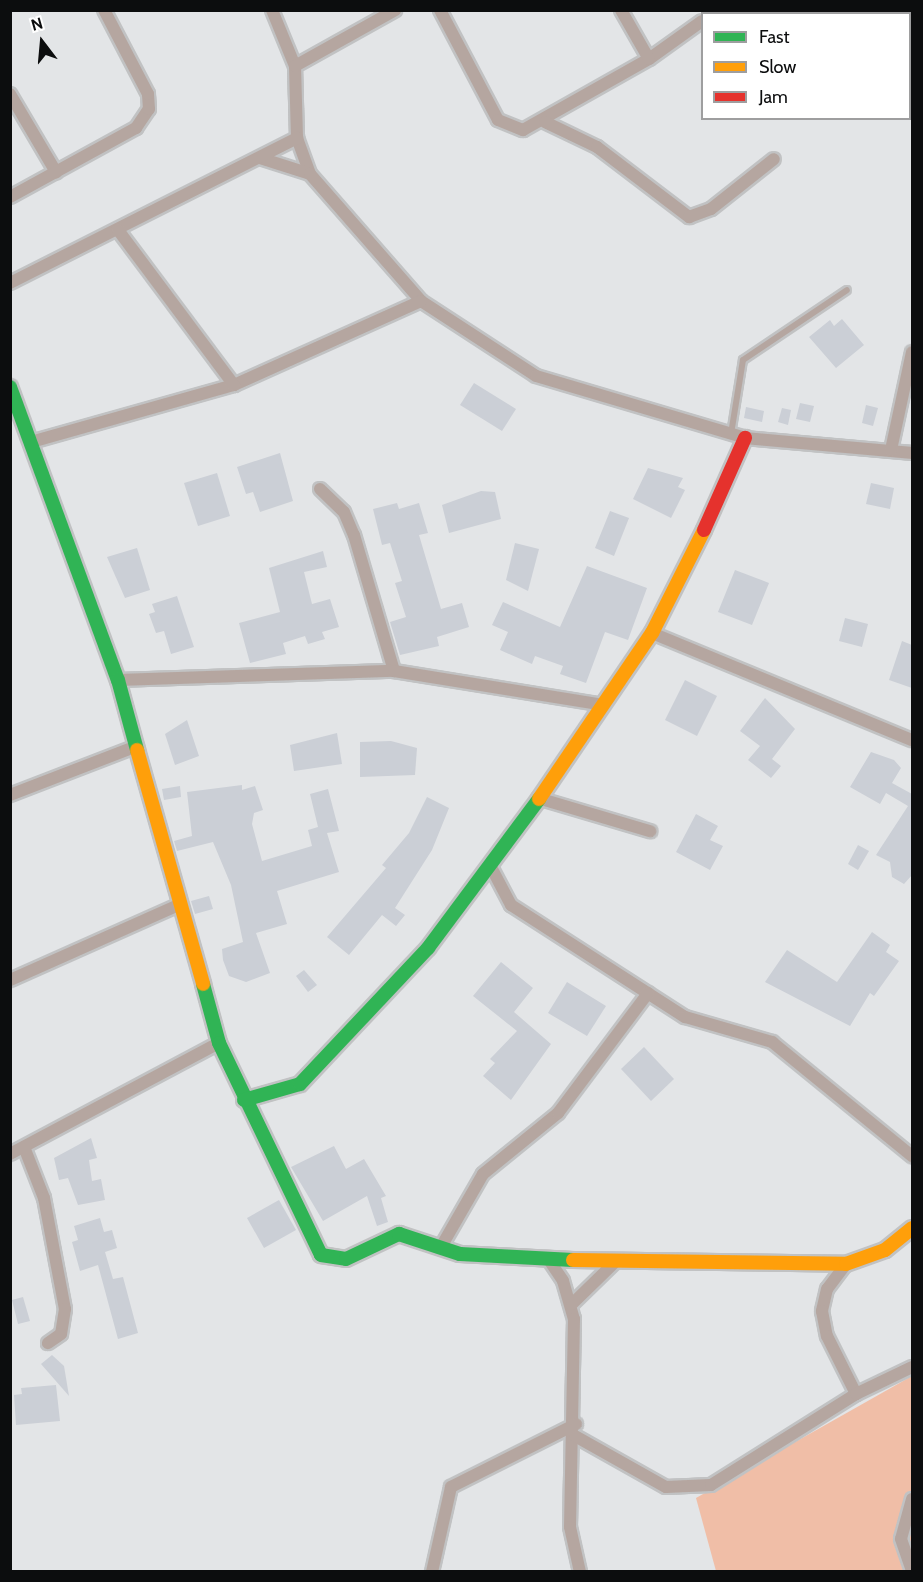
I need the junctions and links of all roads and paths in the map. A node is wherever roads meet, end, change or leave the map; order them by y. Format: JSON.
{"nodes":[{"id":1,"x":104,"y":10,"type":"edge"},
{"id":2,"x":272,"y":10,"type":"edge"},
{"id":3,"x":395,"y":10,"type":"edge"},
{"id":4,"x":440,"y":10,"type":"edge"},
{"id":5,"x":621,"y":10,"type":"edge"},
{"id":6,"x":701,"y":22,"type":"edge"},
{"id":7,"x":649,"y":59,"type":"junction"},
{"id":8,"x":295,"y":66,"type":"junction"},
{"id":9,"x":10,"y":94,"type":"edge"},
{"id":10,"x":545,"y":122,"type":"junction"},
{"id":11,"x":297,"y":138,"type":"junction"},
{"id":12,"x":260,"y":158,"type":"junction"},
{"id":13,"x":774,"y":159,"type":"dead end"},
{"id":14,"x":56,"y":172,"type":"junction"},
{"id":15,"x":310,"y":174,"type":"junction"},
{"id":16,"x":10,"y":197,"type":"edge"},
{"id":17,"x":117,"y":230,"type":"junction"},
{"id":18,"x":10,"y":283,"type":"edge"},
{"id":19,"x":847,"y":290,"type":"dead end"},
{"id":20,"x":421,"y":301,"type":"junction"},
{"id":21,"x":912,"y":352,"type":"edge"},
{"id":22,"x":234,"y":385,"type":"junction"},
{"id":23,"x":10,"y":387,"type":"edge"},
{"id":24,"x":738,"y":436,"type":"junction"},
{"id":25,"x":31,"y":442,"type":"junction"},
{"id":26,"x":891,"y":450,"type":"junction"},
{"id":27,"x":912,"y":453,"type":"edge"},
{"id":28,"x":320,"y":489,"type":"dead end"},
{"id":29,"x":652,"y":633,"type":"junction"},
{"id":30,"x":394,"y":672,"type":"junction"},
{"id":31,"x":118,"y":680,"type":"junction"},
{"id":32,"x":603,"y":705,"type":"junction"},
{"id":33,"x":912,"y":740,"type":"edge"},
{"id":34,"x":137,"y":746,"type":"junction"},
{"id":35,"x":10,"y":795,"type":"edge"},
{"id":36,"x":541,"y":800,"type":"junction"},
{"id":37,"x":650,"y":831,"type":"dead end"},
{"id":38,"x":492,"y":869,"type":"junction"},
{"id":39,"x":181,"y":904,"type":"junction"},
{"id":40,"x":10,"y":980,"type":"edge"},
{"id":41,"x":648,"y":993,"type":"junction"},
{"id":42,"x":219,"y":1043,"type":"junction"},
{"id":43,"x":244,"y":1100,"type":"junction"},
{"id":44,"x":24,"y":1147,"type":"junction"},
{"id":45,"x":10,"y":1155,"type":"edge"},
{"id":46,"x":912,"y":1156,"type":"edge"},
{"id":47,"x":912,"y":1228,"type":"edge"},
{"id":48,"x":441,"y":1247,"type":"junction"},
{"id":49,"x":549,"y":1260,"type":"junction"},
{"id":50,"x":616,"y":1261,"type":"junction"},
{"id":51,"x":846,"y":1264,"type":"junction"},
{"id":52,"x":572,"y":1304,"type":"junction"},
{"id":53,"x":48,"y":1344,"type":"dead end"},
{"id":54,"x":912,"y":1367,"type":"edge"},
{"id":55,"x":856,"y":1394,"type":"junction"},
{"id":56,"x":576,"y":1430,"type":"junction"},
{"id":57,"x":912,"y":1499,"type":"edge"},
{"id":58,"x":912,"y":1571,"type":"edge"},
{"id":59,"x":432,"y":1572,"type":"edge"},
{"id":60,"x":580,"y":1572,"type":"edge"}],
"edges":[{"from":1,"to":14,"type":"street"},
{"from":2,"to":8,"type":"street"},
{"from":3,"to":8,"type":"street"},
{"from":4,"to":10,"type":"street"},
{"from":5,"to":7,"type":"street"},
{"from":6,"to":7,"type":"street"},
{"from":7,"to":10,"type":"street"},
{"from":8,"to":11,"type":"street"},
{"from":9,"to":14,"type":"street"},
{"from":10,"to":13,"type":"street"},
{"from":11,"to":12,"type":"street"},
{"from":11,"to":15,"type":"street"},
{"from":12,"to":15,"type":"street"},
{"from":12,"to":17,"type":"street"},
{"from":14,"to":16,"type":"street"},
{"from":15,"to":20,"type":"street"},
{"from":17,"to":18,"type":"street"},
{"from":17,"to":22,"type":"street"},
{"from":19,"to":24,"type":"lane"},
{"from":20,"to":22,"type":"street"},
{"from":20,"to":24,"type":"street"},
{"from":21,"to":26,"type":"street"},
{"from":22,"to":25,"type":"street"},
{"from":23,"to":25,"type":"street"},
{"from":24,"to":26,"type":"street"},
{"from":24,"to":29,"type":"street"},
{"from":25,"to":31,"type":"street"},
{"from":26,"to":27,"type":"street"},
{"from":28,"to":30,"type":"street"},
{"from":29,"to":32,"type":"street"},
{"from":29,"to":33,"type":"street"},
{"from":30,"to":31,"type":"street"},
{"from":30,"to":32,"type":"street"},
{"from":31,"to":34,"type":"street"},
{"from":32,"to":36,"type":"street"},
{"from":34,"to":35,"type":"street"},
{"from":34,"to":39,"type":"street"},
{"from":36,"to":37,"type":"street"},
{"from":36,"to":38,"type":"street"},
{"from":38,"to":41,"type":"street"},
{"from":38,"to":43,"type":"street"},
{"from":39,"to":40,"type":"street"},
{"from":39,"to":42,"type":"street"},
{"from":41,"to":46,"type":"street"},
{"from":41,"to":48,"type":"street"},
{"from":42,"to":43,"type":"street"},
{"from":42,"to":44,"type":"street"},
{"from":43,"to":48,"type":"street"},
{"from":44,"to":45,"type":"street"},
{"from":44,"to":53,"type":"street"},
{"from":47,"to":51,"type":"street"},
{"from":48,"to":49,"type":"street"},
{"from":49,"to":50,"type":"street"},
{"from":49,"to":52,"type":"street"},
{"from":50,"to":51,"type":"street"},
{"from":50,"to":52,"type":"street"},
{"from":51,"to":55,"type":"street"},
{"from":52,"to":56,"type":"street"},
{"from":54,"to":55,"type":"street"},
{"from":55,"to":56,"type":"street"},
{"from":56,"to":59,"type":"street"},
{"from":56,"to":60,"type":"street"},
{"from":57,"to":58,"type":"street"}]}
